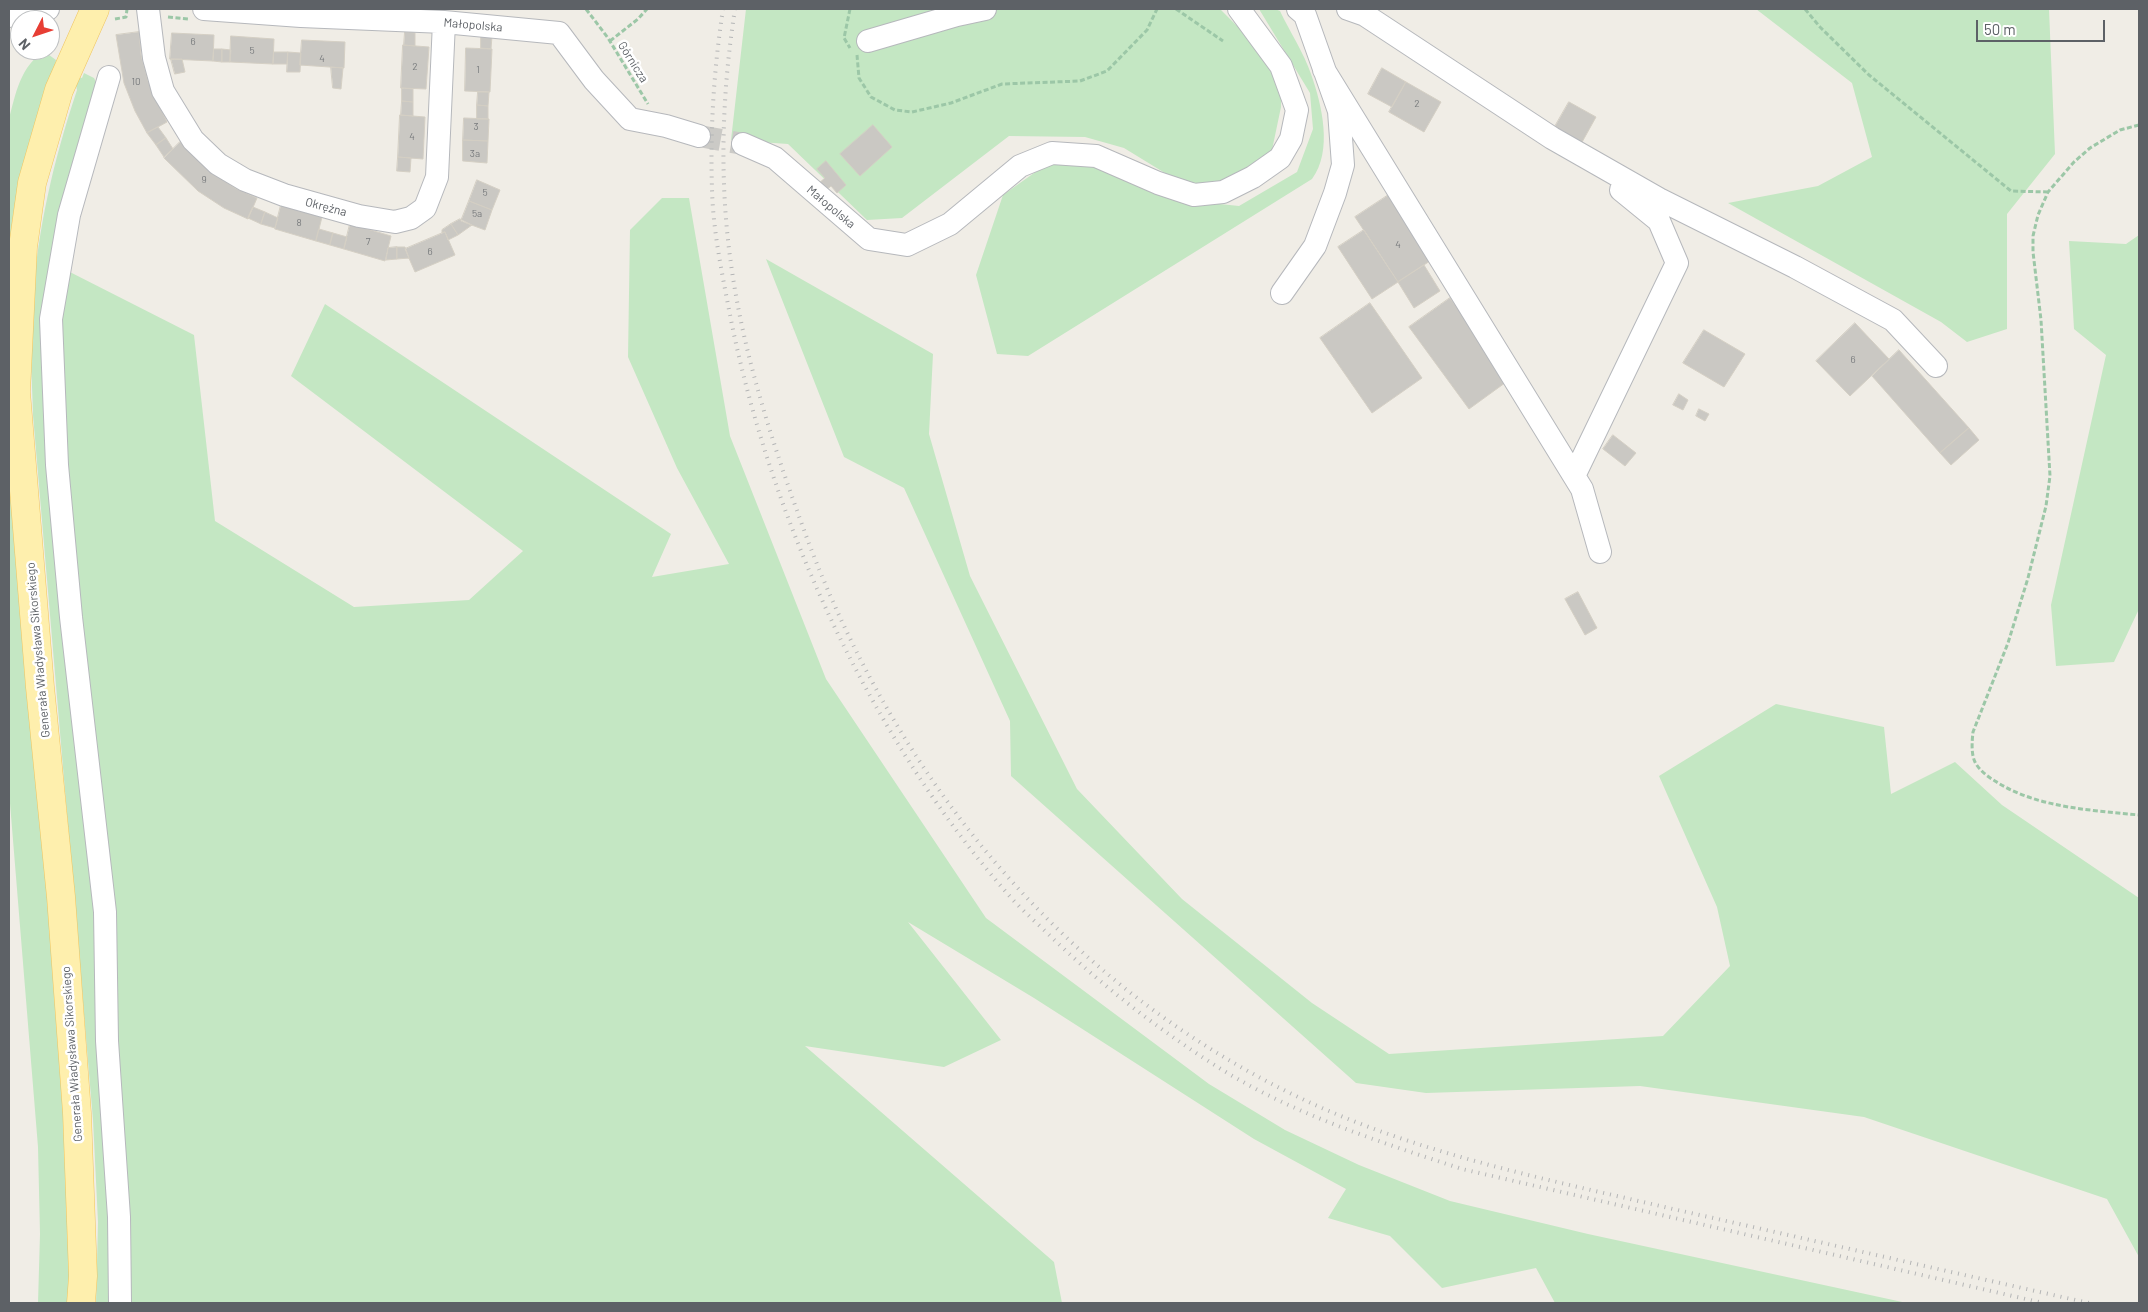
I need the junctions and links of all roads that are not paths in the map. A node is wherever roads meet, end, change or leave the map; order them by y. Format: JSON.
{"nodes":[{"id":1,"x":48,"y":9,"type":"edge"},
{"id":2,"x":95,"y":9,"type":"edge"},
{"id":3,"x":985,"y":9,"type":"edge"},
{"id":4,"x":1239,"y":9,"type":"edge"},
{"id":5,"x":1298,"y":9,"type":"edge"},
{"id":6,"x":1348,"y":9,"type":"edge"},
{"id":7,"x":199,"y":14,"type":"edge"},
{"id":8,"x":9,"y":16,"type":"edge"},
{"id":9,"x":149,"y":18,"type":"edge"},
{"id":10,"x":444,"y":22,"type":"junction"},
{"id":11,"x":863,"y":48,"type":"road end"},
{"id":12,"x":1324,"y":70,"type":"junction"},
{"id":13,"x":109,"y":77,"type":"dead end"},
{"id":14,"x":698,"y":136,"type":"tunnel mouth"},
{"id":15,"x":743,"y":144,"type":"tunnel mouth"},
{"id":16,"x":1589,"y":159,"type":"junction"},
{"id":17,"x":1282,"y":293,"type":"dead end"},
{"id":18,"x":1936,"y":366,"type":"dead end"},
{"id":19,"x":1574,"y":476,"type":"junction"},
{"id":20,"x":1600,"y":552,"type":"dead end"},
{"id":21,"x":81,"y":1303,"type":"edge"},
{"id":22,"x":120,"y":1303,"type":"edge"}],
"edges":[{"from":1,"to":8,"type":"street"},
{"from":2,"to":21,"type":"main road","name":"Generała Władysława Sikorskiego"},
{"from":3,"to":11,"type":"street"},
{"from":4,"to":15,"type":"street","name":"Małopolska"},
{"from":5,"to":12,"type":"street"},
{"from":6,"to":16,"type":"street"},
{"from":7,"to":10,"type":"street","name":"Małopolska"},
{"from":9,"to":10,"type":"street","name":"Okrężna"},
{"from":10,"to":14,"type":"street","name":"Małopolska"},
{"from":12,"to":17,"type":"street"},
{"from":12,"to":19,"type":"street"},
{"from":13,"to":22,"type":"street"},
{"from":16,"to":18,"type":"street"},
{"from":16,"to":19,"type":"street"},
{"from":19,"to":20,"type":"street"}]}
